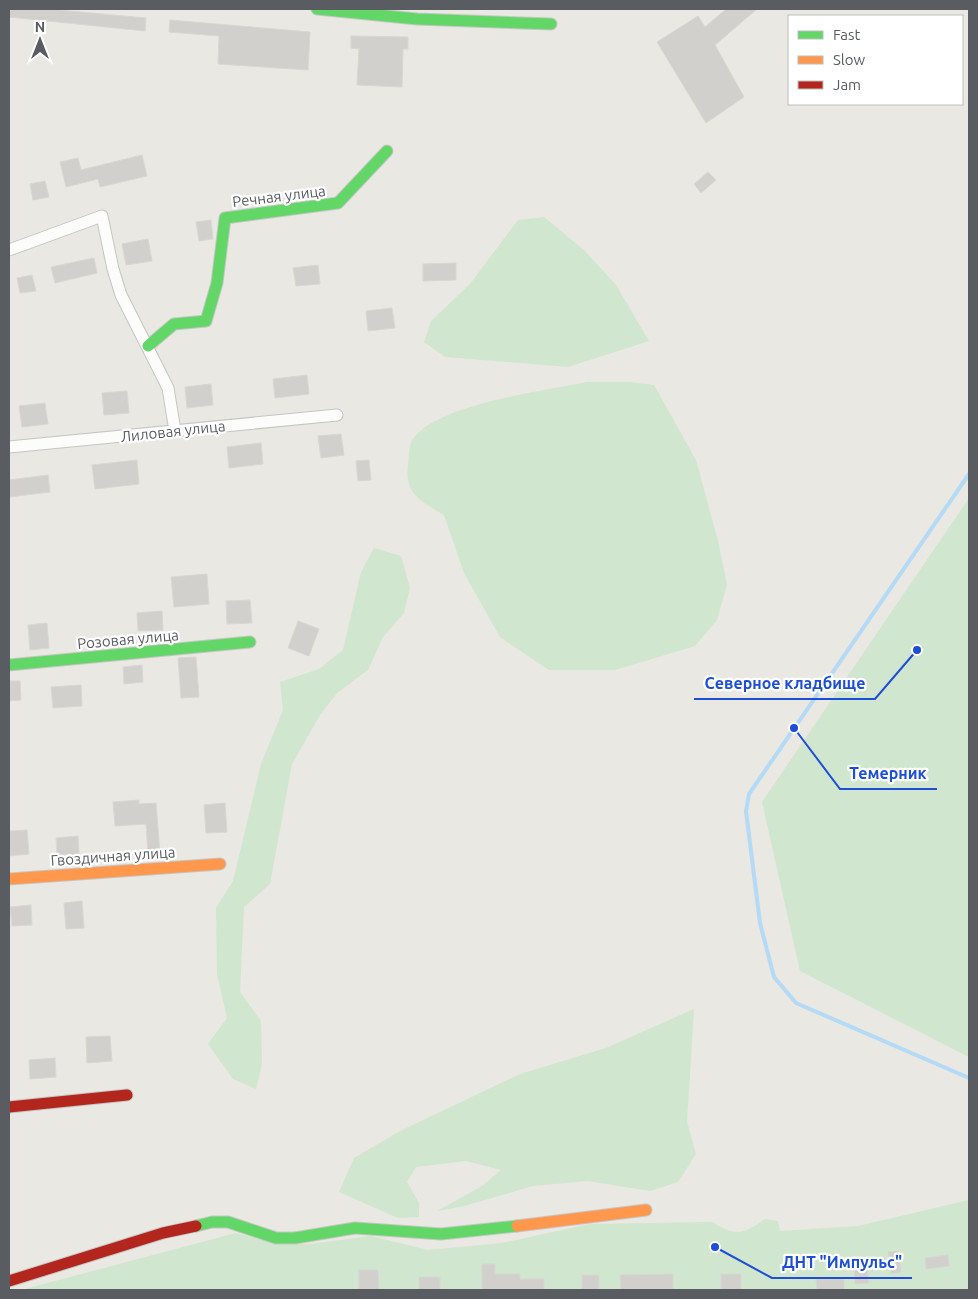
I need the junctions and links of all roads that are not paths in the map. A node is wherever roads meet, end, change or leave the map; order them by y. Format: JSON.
{"nodes":[{"id":1,"x":317,"y":9,"type":"edge"},
{"id":2,"x":551,"y":24,"type":"dead end"},
{"id":3,"x":387,"y":150,"type":"dead end"},
{"id":4,"x":9,"y":250,"type":"edge"},
{"id":5,"x":148,"y":346,"type":"junction"},
{"id":6,"x":337,"y":415,"type":"dead end"},
{"id":7,"x":175,"y":431,"type":"junction"},
{"id":8,"x":9,"y":447,"type":"edge"},
{"id":9,"x":250,"y":642,"type":"dead end"},
{"id":10,"x":9,"y":665,"type":"edge"},
{"id":11,"x":220,"y":864,"type":"dead end"},
{"id":12,"x":9,"y":879,"type":"edge"},
{"id":13,"x":128,"y":1095,"type":"dead end"},
{"id":14,"x":9,"y":1106,"type":"edge"},
{"id":15,"x":646,"y":1210,"type":"dead end"},
{"id":16,"x":9,"y":1281,"type":"edge"}],
"edges":[{"from":1,"to":2,"type":"street"},
{"from":3,"to":5,"type":"street","name":"Речная улица"},
{"from":4,"to":5,"type":"street"},
{"from":5,"to":7,"type":"street"},
{"from":6,"to":7,"type":"street","name":"Лиловая улица"},
{"from":7,"to":8,"type":"street","name":"Лиловая улица"},
{"from":9,"to":10,"type":"street","name":"Розовая улица"},
{"from":11,"to":12,"type":"street","name":"Гвоздичная улица"},
{"from":13,"to":14,"type":"street"},
{"from":15,"to":16,"type":"street"}]}
